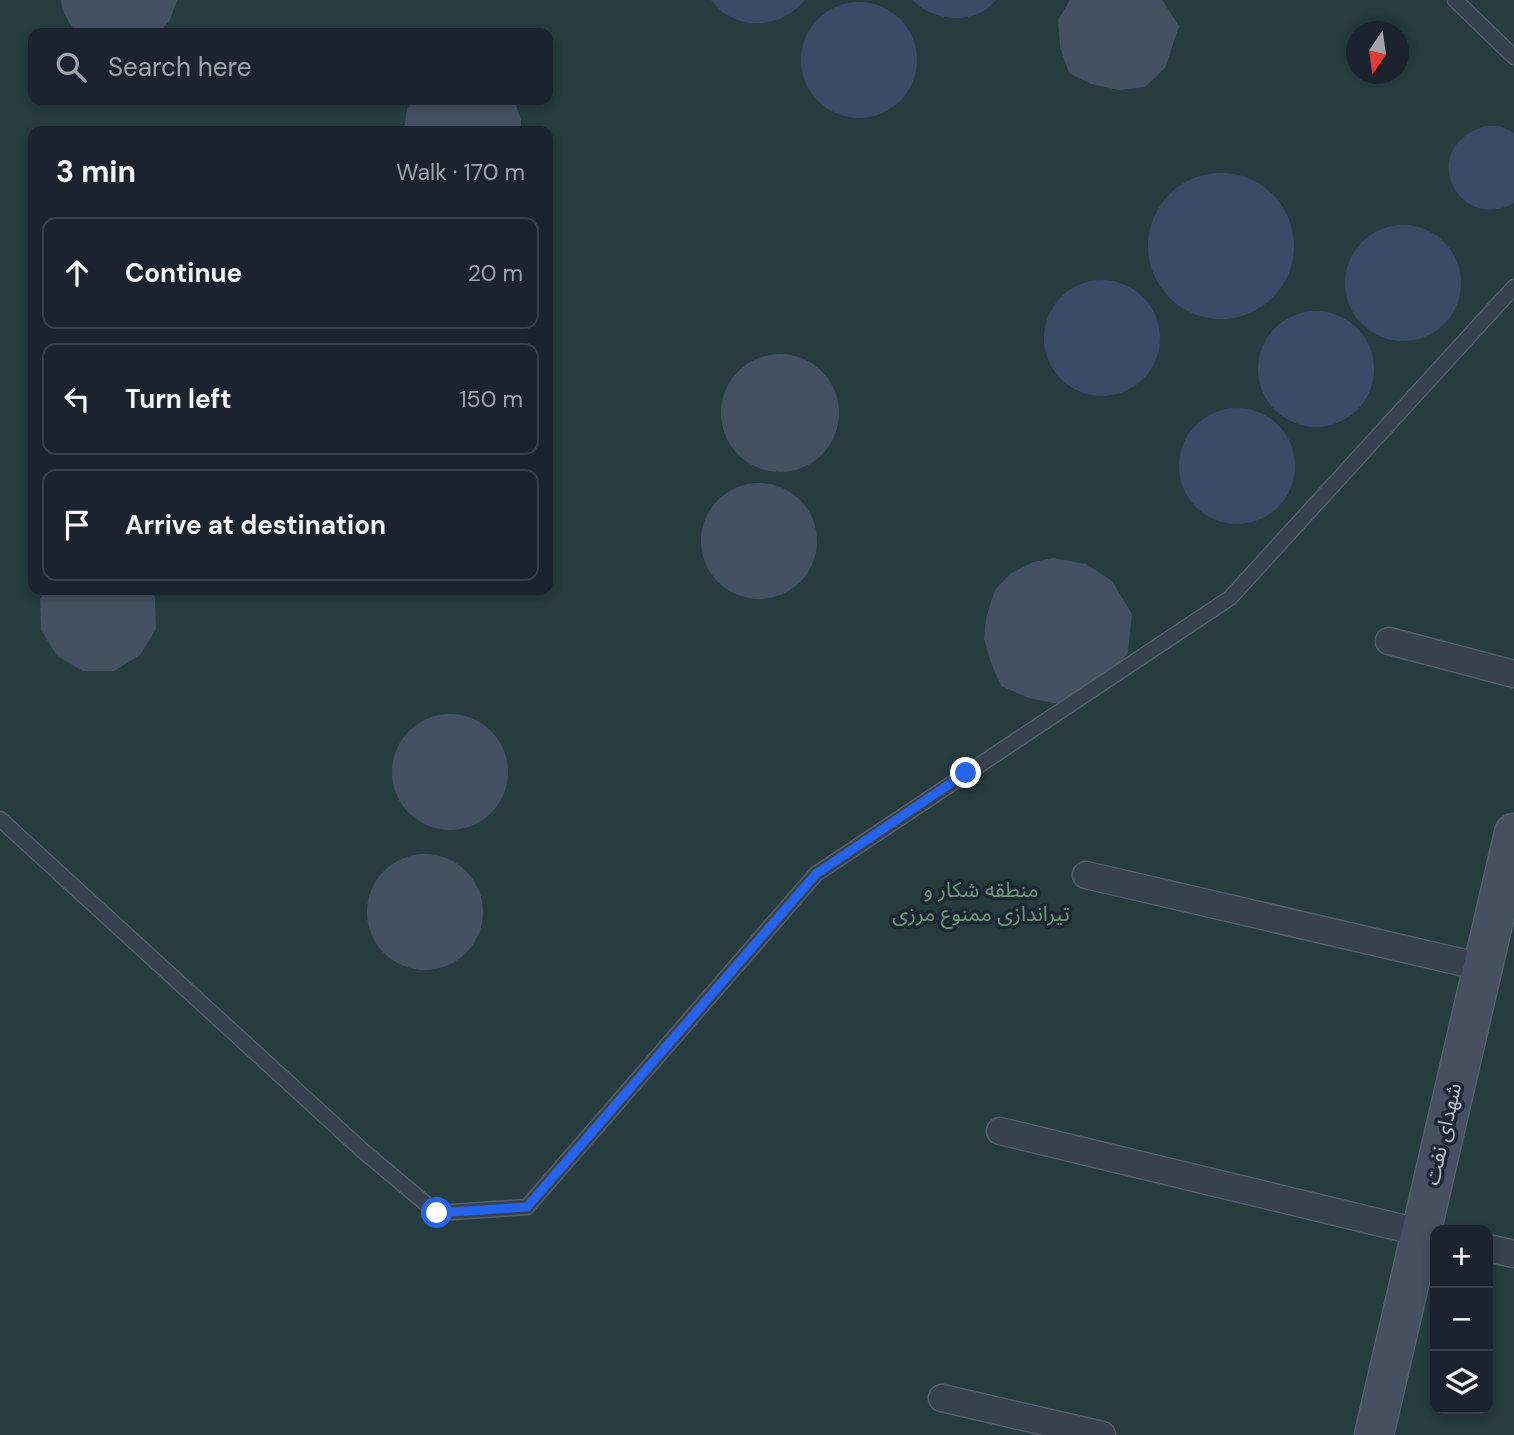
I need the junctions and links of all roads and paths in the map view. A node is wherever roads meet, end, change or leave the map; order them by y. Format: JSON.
{"nodes":[{"id":1,"x":1455,"y":0,"type":"edge"},
{"id":2,"x":1514,"y":57,"type":"edge"},
{"id":3,"x":1514,"y":287,"type":"edge"},
{"id":4,"x":1389,"y":642,"type":"dead end"},
{"id":5,"x":1514,"y":674,"type":"edge"},
{"id":6,"x":0,"y":819,"type":"edge"},
{"id":7,"x":1514,"y":833,"type":"edge"},
{"id":8,"x":1086,"y":875,"type":"dead end"},
{"id":9,"x":1482,"y":967,"type":"junction"},
{"id":10,"x":1000,"y":1131,"type":"dead end"},
{"id":11,"x":1428,"y":1234,"type":"edge"},
{"id":12,"x":1493,"y":1249,"type":"edge"},
{"id":13,"x":1514,"y":1254,"type":"edge"},
{"id":14,"x":942,"y":1398,"type":"dead end"},
{"id":15,"x":1102,"y":1435,"type":"edge"},
{"id":16,"x":1374,"y":1435,"type":"edge"}],
"edges":[{"from":1,"to":2,"type":"lane"},
{"from":3,"to":6,"type":"lane"},
{"from":4,"to":5,"type":"street"},
{"from":7,"to":9,"type":"main road","name":"شهدای نفت"},
{"from":8,"to":9,"type":"street"},
{"from":9,"to":11,"type":"main road","name":"شهدای نفت"},
{"from":10,"to":11,"type":"street"},
{"from":11,"to":16,"type":"main road","name":"شهدای نفت"},
{"from":12,"to":13,"type":"street"},
{"from":14,"to":15,"type":"street"}]}
